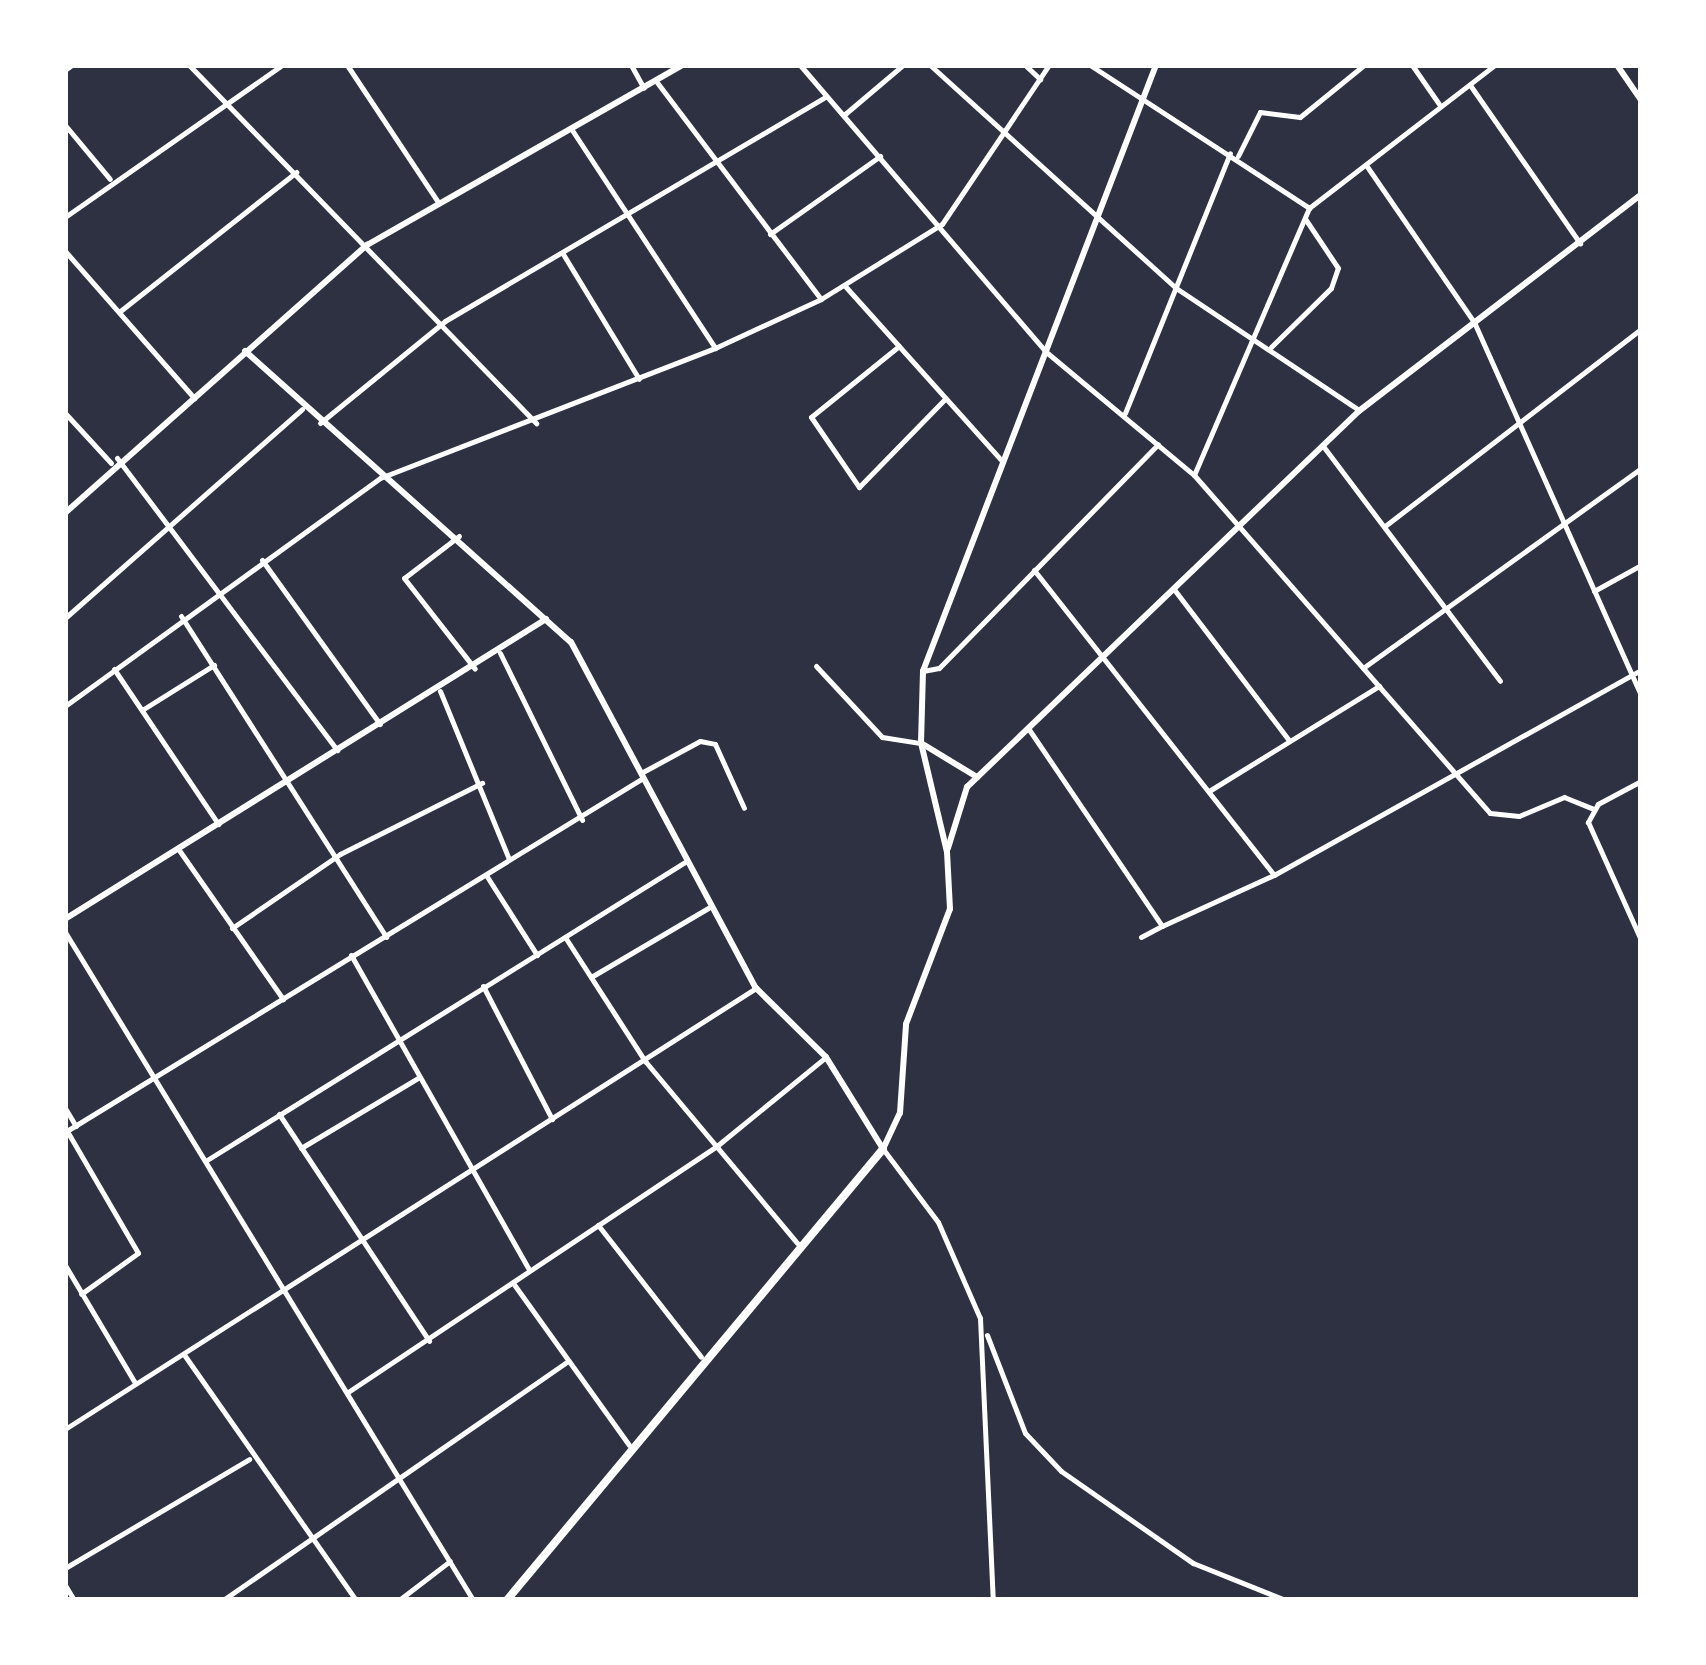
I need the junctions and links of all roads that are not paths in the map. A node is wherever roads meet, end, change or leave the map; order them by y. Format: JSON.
{"nodes":[{"id":1,"x":72,"y":65,"type":"edge"},
{"id":2,"x":188,"y":65,"type":"edge"},
{"id":3,"x":282,"y":65,"type":"edge"},
{"id":4,"x":348,"y":65,"type":"edge"},
{"id":5,"x":630,"y":65,"type":"edge"},
{"id":6,"x":684,"y":65,"type":"edge"},
{"id":7,"x":800,"y":65,"type":"edge"},
{"id":8,"x":903,"y":65,"type":"edge"},
{"id":9,"x":930,"y":65,"type":"edge"},
{"id":10,"x":1025,"y":65,"type":"edge"},
{"id":11,"x":1049,"y":65,"type":"edge"},
{"id":12,"x":1090,"y":65,"type":"edge"},
{"id":13,"x":1156,"y":65,"type":"edge"},
{"id":14,"x":1364,"y":65,"type":"edge"},
{"id":15,"x":1412,"y":65,"type":"edge"},
{"id":16,"x":1495,"y":65,"type":"edge"},
{"id":17,"x":1617,"y":65,"type":"edge"},
{"id":18,"x":65,"y":70,"type":"edge"},
{"id":19,"x":1040,"y":79,"type":"junction"},
{"id":20,"x":656,"y":80,"type":"junction"},
{"id":21,"x":1470,"y":86,"type":"junction"},
{"id":22,"x":644,"y":88,"type":"junction"},
{"id":23,"x":826,"y":96,"type":"junction"},
{"id":24,"x":1144,"y":96,"type":"junction"},
{"id":25,"x":1641,"y":100,"type":"edge"},
{"id":26,"x":228,"y":101,"type":"junction"},
{"id":27,"x":1439,"y":104,"type":"junction"},
{"id":28,"x":845,"y":114,"type":"junction"},
{"id":29,"x":65,"y":125,"type":"edge"},
{"id":30,"x":572,"y":130,"type":"junction"},
{"id":31,"x":1005,"y":133,"type":"junction"},
{"id":32,"x":1230,"y":153,"type":"junction"},
{"id":33,"x":880,"y":156,"type":"junction"},
{"id":34,"x":1238,"y":156,"type":"junction"},
{"id":35,"x":717,"y":166,"type":"junction"},
{"id":36,"x":1366,"y":166,"type":"junction"},
{"id":37,"x":296,"y":172,"type":"junction"},
{"id":38,"x":110,"y":179,"type":"junction"},
{"id":39,"x":1641,"y":195,"type":"edge"},
{"id":40,"x":438,"y":202,"type":"junction"},
{"id":41,"x":1309,"y":208,"type":"junction"},
{"id":42,"x":630,"y":216,"type":"junction"},
{"id":43,"x":65,"y":217,"type":"edge"},
{"id":44,"x":1306,"y":220,"type":"junction"},
{"id":45,"x":1095,"y":221,"type":"junction"},
{"id":46,"x":942,"y":224,"type":"junction"},
{"id":47,"x":770,"y":234,"type":"junction"},
{"id":48,"x":1581,"y":244,"type":"junction"},
{"id":49,"x":367,"y":245,"type":"junction"},
{"id":50,"x":65,"y":251,"type":"edge"},
{"id":51,"x":563,"y":254,"type":"junction"},
{"id":52,"x":844,"y":286,"type":"junction"},
{"id":53,"x":1176,"y":288,"type":"junction"},
{"id":54,"x":821,"y":299,"type":"junction"},
{"id":55,"x":119,"y":312,"type":"junction"},
{"id":56,"x":445,"y":321,"type":"junction"},
{"id":57,"x":1474,"y":322,"type":"junction"},
{"id":58,"x":1641,"y":329,"type":"edge"},
{"id":59,"x":1254,"y":337,"type":"junction"},
{"id":60,"x":898,"y":346,"type":"junction"},
{"id":61,"x":1271,"y":347,"type":"junction"},
{"id":62,"x":715,"y":348,"type":"junction"},
{"id":63,"x":246,"y":352,"type":"junction"},
{"id":64,"x":1045,"y":352,"type":"junction"},
{"id":65,"x":640,"y":380,"type":"junction"},
{"id":66,"x":194,"y":398,"type":"junction"},
{"id":67,"x":946,"y":398,"type":"junction"},
{"id":68,"x":302,"y":408,"type":"junction"},
{"id":69,"x":1359,"y":411,"type":"junction"},
{"id":70,"x":65,"y":413,"type":"edge"},
{"id":71,"x":1125,"y":414,"type":"junction"},
{"id":72,"x":1518,"y":420,"type":"junction"},
{"id":73,"x":536,"y":423,"type":"junction"},
{"id":74,"x":320,"y":424,"type":"junction"},
{"id":75,"x":1158,"y":444,"type":"junction"},
{"id":76,"x":1322,"y":446,"type":"junction"},
{"id":77,"x":114,"y":460,"type":"junction"},
{"id":78,"x":1002,"y":460,"type":"junction"},
{"id":79,"x":1641,"y":468,"type":"edge"},
{"id":80,"x":1194,"y":475,"type":"junction"},
{"id":81,"x":380,"y":478,"type":"junction"},
{"id":82,"x":65,"y":513,"type":"edge"},
{"id":83,"x":171,"y":522,"type":"junction"},
{"id":84,"x":1566,"y":523,"type":"junction"},
{"id":85,"x":1240,"y":526,"type":"junction"},
{"id":86,"x":1385,"y":526,"type":"junction"},
{"id":87,"x":459,"y":536,"type":"junction"},
{"id":88,"x":262,"y":560,"type":"junction"},
{"id":89,"x":1641,"y":565,"type":"edge"},
{"id":90,"x":1034,"y":570,"type":"junction"},
{"id":91,"x":222,"y":586,"type":"junction"},
{"id":92,"x":1173,"y":588,"type":"junction"},
{"id":93,"x":1594,"y":591,"type":"junction"},
{"id":94,"x":1450,"y":609,"type":"junction"},
{"id":95,"x":182,"y":616,"type":"junction"},
{"id":96,"x":65,"y":618,"type":"edge"},
{"id":97,"x":546,"y":619,"type":"junction"},
{"id":98,"x":1104,"y":652,"type":"junction"},
{"id":99,"x":500,"y":653,"type":"junction"},
{"id":100,"x":214,"y":665,"type":"junction"},
{"id":101,"x":816,"y":666,"type":"dead end"},
{"id":102,"x":1363,"y":668,"type":"junction"},
{"id":103,"x":114,"y":669,"type":"junction"},
{"id":104,"x":475,"y":669,"type":"junction"},
{"id":105,"x":1641,"y":670,"type":"edge"},
{"id":106,"x":923,"y":671,"type":"junction"},
{"id":107,"x":1632,"y":676,"type":"junction"},
{"id":108,"x":1500,"y":681,"type":"dead end"},
{"id":109,"x":1379,"y":686,"type":"junction"},
{"id":110,"x":440,"y":691,"type":"junction"},
{"id":111,"x":1641,"y":696,"type":"edge"},
{"id":112,"x":65,"y":706,"type":"edge"},
{"id":113,"x":142,"y":710,"type":"junction"},
{"id":114,"x":381,"y":725,"type":"junction"},
{"id":115,"x":1028,"y":728,"type":"junction"},
{"id":116,"x":1289,"y":740,"type":"junction"},
{"id":117,"x":921,"y":742,"type":"junction"},
{"id":118,"x":337,"y":750,"type":"junction"},
{"id":119,"x":642,"y":775,"type":"junction"},
{"id":120,"x":1454,"y":776,"type":"junction"},
{"id":121,"x":977,"y":777,"type":"junction"},
{"id":122,"x":291,"y":778,"type":"junction"},
{"id":123,"x":1641,"y":781,"type":"edge"},
{"id":124,"x":482,"y":782,"type":"junction"},
{"id":125,"x":1209,"y":791,"type":"junction"},
{"id":126,"x":744,"y":808,"type":"dead end"},
{"id":127,"x":1593,"y":809,"type":"junction"},
{"id":128,"x":582,"y":820,"type":"junction"},
{"id":129,"x":219,"y":825,"type":"junction"},
{"id":130,"x":179,"y":850,"type":"junction"},
{"id":131,"x":947,"y":852,"type":"junction"},
{"id":132,"x":340,"y":854,"type":"junction"},
{"id":133,"x":509,"y":860,"type":"junction"},
{"id":134,"x":684,"y":862,"type":"junction"},
{"id":135,"x":486,"y":875,"type":"junction"},
{"id":136,"x":1274,"y":875,"type":"junction"},
{"id":137,"x":708,"y":908,"type":"junction"},
{"id":138,"x":65,"y":919,"type":"edge"},
{"id":139,"x":1162,"y":926,"type":"junction"},
{"id":140,"x":232,"y":928,"type":"junction"},
{"id":141,"x":65,"y":932,"type":"edge"},
{"id":142,"x":386,"y":936,"type":"junction"},
{"id":143,"x":566,"y":937,"type":"junction"},
{"id":144,"x":1141,"y":937,"type":"dead end"},
{"id":145,"x":1641,"y":940,"type":"edge"},
{"id":146,"x":351,"y":955,"type":"junction"},
{"id":147,"x":537,"y":955,"type":"junction"},
{"id":148,"x":591,"y":977,"type":"junction"},
{"id":149,"x":483,"y":986,"type":"junction"},
{"id":150,"x":756,"y":988,"type":"junction"},
{"id":151,"x":283,"y":999,"type":"junction"},
{"id":152,"x":398,"y":1040,"type":"junction"},
{"id":153,"x":826,"y":1057,"type":"junction"},
{"id":154,"x":645,"y":1061,"type":"junction"},
{"id":155,"x":158,"y":1078,"type":"junction"},
{"id":156,"x":418,"y":1078,"type":"junction"},
{"id":157,"x":65,"y":1108,"type":"edge"},
{"id":158,"x":279,"y":1114,"type":"junction"},
{"id":159,"x":552,"y":1119,"type":"junction"},
{"id":160,"x":76,"y":1126,"type":"junction"},
{"id":161,"x":66,"y":1131,"type":"edge"},
{"id":162,"x":718,"y":1145,"type":"junction"},
{"id":163,"x":301,"y":1148,"type":"junction"},
{"id":164,"x":883,"y":1149,"type":"junction"},
{"id":165,"x":207,"y":1160,"type":"junction"},
{"id":166,"x":472,"y":1173,"type":"junction"},
{"id":167,"x":598,"y":1225,"type":"junction"},
{"id":168,"x":359,"y":1238,"type":"junction"},
{"id":169,"x":797,"y":1243,"type":"junction"},
{"id":170,"x":65,"y":1265,"type":"edge"},
{"id":171,"x":529,"y":1270,"type":"junction"},
{"id":172,"x":513,"y":1282,"type":"junction"},
{"id":173,"x":282,"y":1288,"type":"junction"},
{"id":174,"x":81,"y":1294,"type":"junction"},
{"id":175,"x":980,"y":1318,"type":"junction"},
{"id":176,"x":429,"y":1342,"type":"junction"},
{"id":177,"x":185,"y":1356,"type":"junction"},
{"id":178,"x":701,"y":1357,"type":"junction"},
{"id":179,"x":566,"y":1362,"type":"junction"},
{"id":180,"x":135,"y":1383,"type":"junction"},
{"id":181,"x":348,"y":1392,"type":"junction"},
{"id":182,"x":65,"y":1430,"type":"edge"},
{"id":183,"x":629,"y":1445,"type":"junction"},
{"id":184,"x":249,"y":1458,"type":"junction"},
{"id":185,"x":398,"y":1480,"type":"junction"},
{"id":186,"x":311,"y":1538,"type":"junction"},
{"id":187,"x":450,"y":1562,"type":"junction"},
{"id":188,"x":65,"y":1568,"type":"edge"},
{"id":189,"x":65,"y":1585,"type":"edge"},
{"id":190,"x":74,"y":1600,"type":"edge"},
{"id":191,"x":223,"y":1600,"type":"edge"},
{"id":192,"x":356,"y":1600,"type":"edge"},
{"id":193,"x":398,"y":1600,"type":"edge"},
{"id":194,"x":473,"y":1600,"type":"edge"},
{"id":195,"x":507,"y":1600,"type":"edge"},
{"id":196,"x":994,"y":1600,"type":"edge"},
{"id":197,"x":1285,"y":1600,"type":"edge"}],
"edges":[{"from":1,"to":18,"type":"street"},
{"from":2,"to":26,"type":"street"},
{"from":3,"to":26,"type":"street"},
{"from":4,"to":40,"type":"street"},
{"from":5,"to":22,"type":"street"},
{"from":6,"to":20,"type":"street"},
{"from":7,"to":23,"type":"street"},
{"from":8,"to":28,"type":"street"},
{"from":9,"to":31,"type":"street"},
{"from":10,"to":19,"type":"street"},
{"from":11,"to":19,"type":"street"},
{"from":12,"to":24,"type":"street"},
{"from":13,"to":24,"type":"street"},
{"from":14,"to":34,"type":"street"},
{"from":15,"to":27,"type":"street"},
{"from":16,"to":21,"type":"street"},
{"from":17,"to":25,"type":"street"},
{"from":19,"to":31,"type":"street"},
{"from":20,"to":22,"type":"street"},
{"from":20,"to":35,"type":"street"},
{"from":21,"to":27,"type":"street"},
{"from":21,"to":48,"type":"street"},
{"from":22,"to":30,"type":"street"},
{"from":23,"to":28,"type":"street"},
{"from":23,"to":35,"type":"street"},
{"from":24,"to":32,"type":"street"},
{"from":24,"to":45,"type":"street"},
{"from":26,"to":37,"type":"street"},
{"from":26,"to":38,"type":"street"},
{"from":27,"to":36,"type":"street"},
{"from":28,"to":33,"type":"street"},
{"from":29,"to":38,"type":"street"},
{"from":30,"to":40,"type":"street"},
{"from":30,"to":42,"type":"street"},
{"from":31,"to":45,"type":"street"},
{"from":31,"to":46,"type":"street"},
{"from":32,"to":34,"type":"street"},
{"from":32,"to":53,"type":"street"},
{"from":33,"to":46,"type":"street"},
{"from":33,"to":47,"type":"street"},
{"from":34,"to":41,"type":"street"},
{"from":35,"to":42,"type":"street"},
{"from":35,"to":47,"type":"street"},
{"from":36,"to":41,"type":"street"},
{"from":36,"to":57,"type":"street"},
{"from":37,"to":49,"type":"street"},
{"from":37,"to":55,"type":"street"},
{"from":38,"to":43,"type":"street"},
{"from":39,"to":48,"type":"street"},
{"from":40,"to":49,"type":"street"},
{"from":41,"to":44,"type":"street"},
{"from":42,"to":51,"type":"street"},
{"from":42,"to":62,"type":"street"},
{"from":44,"to":59,"type":"street"},
{"from":44,"to":61,"type":"street"},
{"from":45,"to":53,"type":"street"},
{"from":45,"to":64,"type":"street"},
{"from":46,"to":52,"type":"street"},
{"from":46,"to":64,"type":"street"},
{"from":47,"to":54,"type":"street"},
{"from":48,"to":57,"type":"street"},
{"from":49,"to":56,"type":"street"},
{"from":49,"to":63,"type":"street"},
{"from":50,"to":55,"type":"street"},
{"from":51,"to":56,"type":"street"},
{"from":51,"to":65,"type":"street"},
{"from":52,"to":54,"type":"street"},
{"from":52,"to":60,"type":"street"},
{"from":53,"to":59,"type":"street"},
{"from":53,"to":71,"type":"street"},
{"from":54,"to":62,"type":"street"},
{"from":55,"to":66,"type":"street"},
{"from":56,"to":73,"type":"street"},
{"from":56,"to":74,"type":"street"},
{"from":57,"to":69,"type":"street"},
{"from":57,"to":72,"type":"street"},
{"from":58,"to":72,"type":"street"},
{"from":59,"to":61,"type":"street"},
{"from":59,"to":80,"type":"street"},
{"from":60,"to":67,"type":"street"},
{"from":60,"to":67,"type":"street"},
{"from":61,"to":69,"type":"street"},
{"from":62,"to":65,"type":"street"},
{"from":63,"to":66,"type":"street"},
{"from":63,"to":68,"type":"street"},
{"from":64,"to":71,"type":"street"},
{"from":64,"to":78,"type":"street"},
{"from":65,"to":73,"type":"street"},
{"from":66,"to":77,"type":"street"},
{"from":67,"to":78,"type":"street"},
{"from":68,"to":74,"type":"street"},
{"from":68,"to":83,"type":"street"},
{"from":69,"to":76,"type":"street"},
{"from":70,"to":77,"type":"street"},
{"from":71,"to":75,"type":"street"},
{"from":72,"to":84,"type":"street"},
{"from":72,"to":86,"type":"street"},
{"from":73,"to":81,"type":"street"},
{"from":74,"to":81,"type":"street"},
{"from":75,"to":80,"type":"street"},
{"from":75,"to":90,"type":"street"},
{"from":76,"to":85,"type":"street"},
{"from":76,"to":86,"type":"street"},
{"from":77,"to":82,"type":"street"},
{"from":77,"to":83,"type":"street"},
{"from":78,"to":106,"type":"street"},
{"from":79,"to":84,"type":"street"},
{"from":80,"to":85,"type":"street"},
{"from":81,"to":87,"type":"street"},
{"from":81,"to":88,"type":"street"},
{"from":83,"to":91,"type":"street"},
{"from":83,"to":96,"type":"street"},
{"from":84,"to":93,"type":"street"},
{"from":84,"to":94,"type":"street"},
{"from":85,"to":92,"type":"street"},
{"from":85,"to":102,"type":"street"},
{"from":86,"to":94,"type":"street"},
{"from":87,"to":97,"type":"street"},
{"from":87,"to":104,"type":"street"},
{"from":88,"to":91,"type":"street"},
{"from":88,"to":114,"type":"street"},
{"from":89,"to":93,"type":"street"},
{"from":90,"to":98,"type":"street"},
{"from":90,"to":106,"type":"street"},
{"from":91,"to":95,"type":"street"},
{"from":91,"to":118,"type":"street"},
{"from":92,"to":98,"type":"street"},
{"from":92,"to":116,"type":"street"},
{"from":93,"to":107,"type":"street"},
{"from":94,"to":102,"type":"street"},
{"from":94,"to":108,"type":"street"},
{"from":95,"to":100,"type":"street"},
{"from":95,"to":103,"type":"street"},
{"from":97,"to":99,"type":"street"},
{"from":97,"to":119,"type":"street"},
{"from":98,"to":115,"type":"street"},
{"from":98,"to":125,"type":"street"},
{"from":99,"to":104,"type":"street"},
{"from":99,"to":128,"type":"street"},
{"from":100,"to":113,"type":"street"},
{"from":100,"to":122,"type":"street"},
{"from":101,"to":117,"type":"street"},
{"from":102,"to":109,"type":"street"},
{"from":103,"to":112,"type":"street"},
{"from":103,"to":113,"type":"street"},
{"from":104,"to":110,"type":"street"},
{"from":105,"to":107,"type":"street"},
{"from":106,"to":117,"type":"street"},
{"from":107,"to":111,"type":"street"},
{"from":107,"to":120,"type":"street"},
{"from":109,"to":116,"type":"street"},
{"from":109,"to":120,"type":"street"},
{"from":110,"to":114,"type":"street"},
{"from":110,"to":124,"type":"street"},
{"from":113,"to":129,"type":"street"},
{"from":114,"to":118,"type":"street"},
{"from":115,"to":121,"type":"street"},
{"from":115,"to":139,"type":"street"},
{"from":116,"to":125,"type":"street"},
{"from":117,"to":121,"type":"street"},
{"from":117,"to":131,"type":"street"},
{"from":118,"to":122,"type":"street"},
{"from":119,"to":126,"type":"street"},
{"from":119,"to":128,"type":"street"},
{"from":119,"to":134,"type":"street"},
{"from":120,"to":127,"type":"street"},
{"from":120,"to":136,"type":"street"},
{"from":121,"to":131,"type":"street"},
{"from":122,"to":129,"type":"street"},
{"from":122,"to":132,"type":"street"},
{"from":123,"to":127,"type":"street"},
{"from":124,"to":132,"type":"street"},
{"from":124,"to":133,"type":"street"},
{"from":125,"to":136,"type":"street"},
{"from":127,"to":145,"type":"street"},
{"from":128,"to":133,"type":"street"},
{"from":129,"to":130,"type":"street"},
{"from":130,"to":138,"type":"street"},
{"from":130,"to":140,"type":"street"},
{"from":131,"to":164,"type":"street"},
{"from":132,"to":140,"type":"street"},
{"from":132,"to":142,"type":"street"},
{"from":133,"to":135,"type":"street"},
{"from":134,"to":137,"type":"street"},
{"from":134,"to":143,"type":"street"},
{"from":135,"to":142,"type":"street"},
{"from":135,"to":147,"type":"street"},
{"from":136,"to":139,"type":"street"},
{"from":137,"to":148,"type":"street"},
{"from":137,"to":150,"type":"street"},
{"from":139,"to":144,"type":"street"},
{"from":140,"to":151,"type":"street"},
{"from":141,"to":155,"type":"street"},
{"from":142,"to":146,"type":"street"},
{"from":143,"to":147,"type":"street"},
{"from":143,"to":148,"type":"street"},
{"from":146,"to":151,"type":"street"},
{"from":146,"to":152,"type":"street"},
{"from":147,"to":149,"type":"street"},
{"from":148,"to":154,"type":"street"},
{"from":149,"to":152,"type":"street"},
{"from":149,"to":159,"type":"street"},
{"from":150,"to":153,"type":"street"},
{"from":150,"to":154,"type":"street"},
{"from":151,"to":155,"type":"street"},
{"from":152,"to":156,"type":"street"},
{"from":152,"to":158,"type":"street"},
{"from":153,"to":162,"type":"street"},
{"from":153,"to":164,"type":"street"},
{"from":154,"to":159,"type":"street"},
{"from":154,"to":162,"type":"street"},
{"from":155,"to":160,"type":"street"},
{"from":155,"to":165,"type":"street"},
{"from":156,"to":163,"type":"street"},
{"from":156,"to":166,"type":"street"},
{"from":157,"to":160,"type":"street"},
{"from":158,"to":163,"type":"street"},
{"from":158,"to":165,"type":"street"},
{"from":159,"to":166,"type":"street"},
{"from":160,"to":161,"type":"street"},
{"from":161,"to":174,"type":"street"},
{"from":162,"to":167,"type":"street"},
{"from":162,"to":169,"type":"street"},
{"from":163,"to":168,"type":"street"},
{"from":164,"to":169,"type":"main road"},
{"from":164,"to":175,"type":"street"},
{"from":165,"to":173,"type":"street"},
{"from":166,"to":168,"type":"street"},
{"from":166,"to":171,"type":"street"},
{"from":167,"to":171,"type":"street"},
{"from":167,"to":178,"type":"street"},
{"from":168,"to":173,"type":"street"},
{"from":168,"to":176,"type":"street"},
{"from":169,"to":178,"type":"main road"},
{"from":170,"to":174,"type":"street"},
{"from":171,"to":172,"type":"street"},
{"from":172,"to":176,"type":"street"},
{"from":172,"to":179,"type":"street"},
{"from":173,"to":177,"type":"street"},
{"from":173,"to":181,"type":"street"},
{"from":174,"to":180,"type":"street"},
{"from":175,"to":196,"type":"street"},
{"from":175,"to":197,"type":"street"},
{"from":176,"to":181,"type":"street"},
{"from":177,"to":180,"type":"street"},
{"from":177,"to":184,"type":"street"},
{"from":178,"to":183,"type":"main road"},
{"from":179,"to":183,"type":"street"},
{"from":179,"to":185,"type":"street"},
{"from":180,"to":182,"type":"street"},
{"from":181,"to":185,"type":"street"},
{"from":183,"to":195,"type":"main road"},
{"from":184,"to":186,"type":"street"},
{"from":184,"to":188,"type":"street"},
{"from":185,"to":186,"type":"street"},
{"from":185,"to":187,"type":"street"},
{"from":186,"to":191,"type":"street"},
{"from":186,"to":192,"type":"street"},
{"from":187,"to":193,"type":"street"},
{"from":187,"to":194,"type":"street"},
{"from":189,"to":190,"type":"street"}]}
